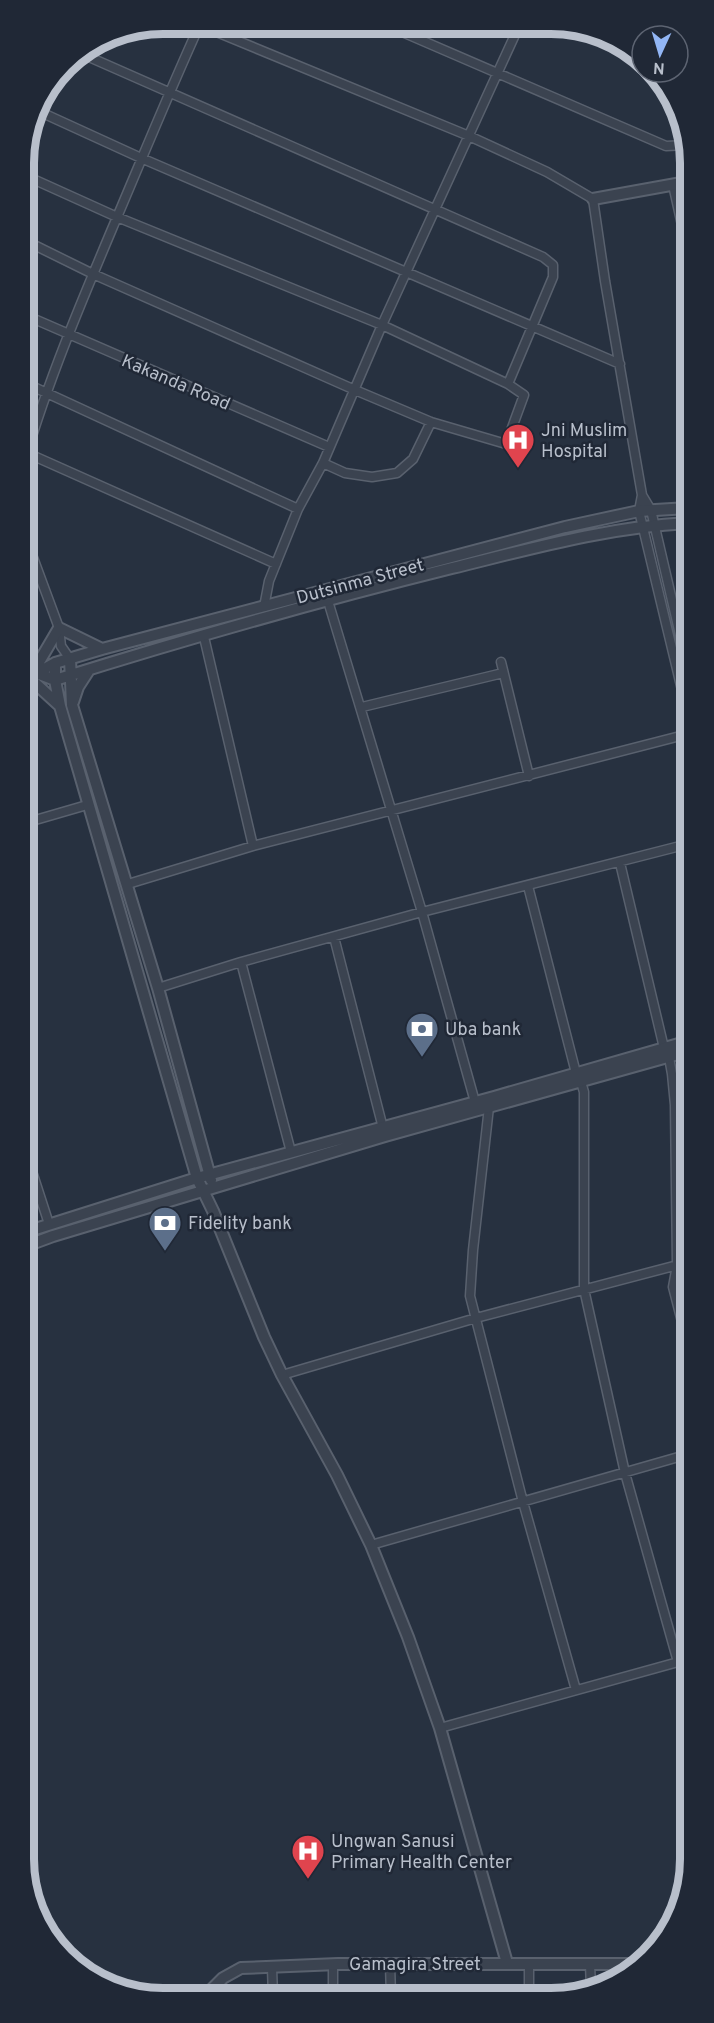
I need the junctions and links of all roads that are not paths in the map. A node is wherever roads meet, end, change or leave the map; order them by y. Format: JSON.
{"nodes":[{"id":1,"x":405,"y":34,"type":"edge"},
{"id":2,"x":515,"y":34,"type":"edge"},
{"id":3,"x":195,"y":35,"type":"edge"},
{"id":4,"x":223,"y":35,"type":"edge"},
{"id":5,"x":90,"y":57,"type":"edge"},
{"id":6,"x":497,"y":75,"type":"junction"},
{"id":7,"x":169,"y":92,"type":"junction"},
{"id":8,"x":44,"y":114,"type":"edge"},
{"id":9,"x":469,"y":136,"type":"junction"},
{"id":10,"x":678,"y":145,"type":"edge"},
{"id":11,"x":141,"y":158,"type":"junction"},
{"id":12,"x":35,"y":181,"type":"edge"},
{"id":13,"x":680,"y":184,"type":"edge"},
{"id":14,"x":673,"y":185,"type":"junction"},
{"id":15,"x":593,"y":199,"type":"junction"},
{"id":16,"x":436,"y":209,"type":"junction"},
{"id":17,"x":680,"y":216,"type":"edge"},
{"id":18,"x":117,"y":217,"type":"junction"},
{"id":19,"x":35,"y":245,"type":"edge"},
{"id":20,"x":406,"y":272,"type":"junction"},
{"id":21,"x":93,"y":274,"type":"junction"},
{"id":22,"x":35,"y":320,"type":"edge"},
{"id":23,"x":382,"y":325,"type":"junction"},
{"id":24,"x":534,"y":326,"type":"junction"},
{"id":25,"x":68,"y":336,"type":"junction"},
{"id":26,"x":620,"y":364,"type":"junction"},
{"id":27,"x":508,"y":384,"type":"junction"},
{"id":28,"x":35,"y":388,"type":"edge"},
{"id":29,"x":355,"y":390,"type":"junction"},
{"id":30,"x":46,"y":393,"type":"junction"},
{"id":31,"x":431,"y":422,"type":"junction"},
{"id":32,"x":35,"y":428,"type":"edge"},
{"id":33,"x":329,"y":447,"type":"junction"},
{"id":34,"x":35,"y":460,"type":"edge"},
{"id":35,"x":323,"y":463,"type":"junction"},
{"id":36,"x":298,"y":509,"type":"junction"},
{"id":37,"x":680,"y":509,"type":"edge"},
{"id":38,"x":645,"y":511,"type":"junction"},
{"id":39,"x":680,"y":523,"type":"edge"},
{"id":40,"x":654,"y":525,"type":"junction"},
{"id":41,"x":642,"y":527,"type":"junction"},
{"id":42,"x":35,"y":563,"type":"edge"},
{"id":43,"x":276,"y":564,"type":"junction"},
{"id":44,"x":328,"y":601,"type":"junction"},
{"id":45,"x":264,"y":607,"type":"junction"},
{"id":46,"x":58,"y":628,"type":"junction"},
{"id":47,"x":680,"y":634,"type":"edge"},
{"id":48,"x":204,"y":637,"type":"junction"},
{"id":49,"x":61,"y":646,"type":"junction"},
{"id":50,"x":102,"y":649,"type":"junction"},
{"id":51,"x":70,"y":659,"type":"junction"},
{"id":52,"x":501,"y":662,"type":"dead end"},
{"id":53,"x":55,"y":663,"type":"junction"},
{"id":54,"x":35,"y":668,"type":"edge"},
{"id":55,"x":88,"y":670,"type":"junction"},
{"id":56,"x":35,"y":671,"type":"edge"},
{"id":57,"x":503,"y":672,"type":"junction"},
{"id":58,"x":680,"y":672,"type":"edge"},
{"id":59,"x":35,"y":674,"type":"edge"},
{"id":60,"x":69,"y":676,"type":"junction"},
{"id":61,"x":35,"y":677,"type":"edge"},
{"id":62,"x":55,"y":680,"type":"junction"},
{"id":63,"x":72,"y":705,"type":"junction"},
{"id":64,"x":60,"y":706,"type":"junction"},
{"id":65,"x":362,"y":707,"type":"junction"},
{"id":66,"x":680,"y":736,"type":"edge"},
{"id":67,"x":529,"y":776,"type":"junction"},
{"id":68,"x":87,"y":805,"type":"junction"},
{"id":69,"x":392,"y":810,"type":"junction"},
{"id":70,"x":35,"y":820,"type":"edge"},
{"id":71,"x":254,"y":846,"type":"junction"},
{"id":72,"x":680,"y":846,"type":"edge"},
{"id":73,"x":620,"y":863,"type":"junction"},
{"id":74,"x":128,"y":884,"type":"junction"},
{"id":75,"x":528,"y":886,"type":"junction"},
{"id":76,"x":422,"y":912,"type":"junction"},
{"id":77,"x":334,"y":937,"type":"junction"},
{"id":78,"x":241,"y":962,"type":"junction"},
{"id":79,"x":158,"y":988,"type":"junction"},
{"id":80,"x":679,"y":1046,"type":"edge"},
{"id":81,"x":679,"y":1052,"type":"edge"},
{"id":82,"x":666,"y":1053,"type":"junction"},
{"id":83,"x":578,"y":1077,"type":"junction"},
{"id":84,"x":475,"y":1102,"type":"junction"},
{"id":85,"x":489,"y":1107,"type":"junction"},
{"id":86,"x":382,"y":1128,"type":"junction"},
{"id":87,"x":291,"y":1152,"type":"junction"},
{"id":88,"x":211,"y":1175,"type":"junction"},
{"id":89,"x":197,"y":1178,"type":"junction"},
{"id":90,"x":34,"y":1179,"type":"edge"},
{"id":91,"x":207,"y":1189,"type":"junction"},
{"id":92,"x":49,"y":1224,"type":"junction"},
{"id":93,"x":34,"y":1229,"type":"edge"},
{"id":94,"x":34,"y":1243,"type":"edge"},
{"id":95,"x":677,"y":1265,"type":"junction"},
{"id":96,"x":584,"y":1289,"type":"junction"},
{"id":97,"x":679,"y":1312,"type":"edge"},
{"id":98,"x":476,"y":1318,"type":"junction"},
{"id":99,"x":282,"y":1375,"type":"junction"},
{"id":100,"x":679,"y":1457,"type":"edge"},
{"id":101,"x":625,"y":1473,"type":"junction"},
{"id":102,"x":523,"y":1502,"type":"junction"},
{"id":103,"x":371,"y":1545,"type":"junction"},
{"id":104,"x":678,"y":1662,"type":"joint"},
{"id":105,"x":576,"y":1690,"type":"junction"},
{"id":106,"x":440,"y":1728,"type":"junction"},
{"id":107,"x":507,"y":1963,"type":"junction"},
{"id":108,"x":333,"y":1964,"type":"junction"},
{"id":109,"x":390,"y":1964,"type":"junction"},
{"id":110,"x":590,"y":1964,"type":"junction"},
{"id":111,"x":626,"y":1964,"type":"edge"},
{"id":112,"x":530,"y":1965,"type":"junction"},
{"id":113,"x":272,"y":1968,"type":"junction"},
{"id":114,"x":591,"y":1982,"type":"edge"},
{"id":115,"x":213,"y":1988,"type":"edge"},
{"id":116,"x":273,"y":1988,"type":"edge"},
{"id":117,"x":333,"y":1988,"type":"edge"},
{"id":118,"x":391,"y":1988,"type":"edge"},
{"id":119,"x":530,"y":1988,"type":"edge"}],
"edges":[{"from":1,"to":6,"type":"street"},
{"from":2,"to":6,"type":"street"},
{"from":3,"to":7,"type":"street"},
{"from":4,"to":9,"type":"street"},
{"from":5,"to":7,"type":"street"},
{"from":6,"to":9,"type":"street"},
{"from":6,"to":10,"type":"street"},
{"from":7,"to":11,"type":"street"},
{"from":7,"to":16,"type":"street"},
{"from":8,"to":11,"type":"street"},
{"from":9,"to":15,"type":"street"},
{"from":9,"to":16,"type":"street"},
{"from":11,"to":18,"type":"street"},
{"from":11,"to":20,"type":"street"},
{"from":12,"to":18,"type":"street"},
{"from":13,"to":14,"type":"street"},
{"from":14,"to":15,"type":"street"},
{"from":14,"to":17,"type":"street"},
{"from":15,"to":26,"type":"street"},
{"from":16,"to":20,"type":"street"},
{"from":16,"to":24,"type":"street"},
{"from":18,"to":21,"type":"street"},
{"from":18,"to":23,"type":"street"},
{"from":19,"to":21,"type":"street"},
{"from":20,"to":23,"type":"street"},
{"from":20,"to":24,"type":"street"},
{"from":21,"to":25,"type":"street"},
{"from":21,"to":29,"type":"street"},
{"from":22,"to":25,"type":"street","name":"Kakanda Road"},
{"from":23,"to":27,"type":"street"},
{"from":23,"to":29,"type":"street"},
{"from":24,"to":26,"type":"street"},
{"from":24,"to":27,"type":"street"},
{"from":25,"to":30,"type":"street"},
{"from":25,"to":33,"type":"street","name":"Kakanda Road"},
{"from":26,"to":38,"type":"street"},
{"from":27,"to":31,"type":"street"},
{"from":28,"to":30,"type":"street"},
{"from":29,"to":31,"type":"street"},
{"from":29,"to":33,"type":"street"},
{"from":30,"to":32,"type":"street"},
{"from":30,"to":36,"type":"street"},
{"from":31,"to":35,"type":"street"},
{"from":33,"to":35,"type":"street"},
{"from":34,"to":43,"type":"street"},
{"from":35,"to":36,"type":"street"},
{"from":36,"to":43,"type":"street"},
{"from":37,"to":38,"type":"street","name":"Dutsinma Street"},
{"from":38,"to":40,"type":"street"},
{"from":38,"to":41,"type":"street"},
{"from":38,"to":45,"type":"street","name":"Dutsinma Street"},
{"from":39,"to":40,"type":"street","name":"Dutsinma Street"},
{"from":40,"to":41,"type":"street","name":"Dutsinma Street"},
{"from":40,"to":47,"type":"street"},
{"from":41,"to":44,"type":"street","name":"Dutsinma Street"},
{"from":41,"to":58,"type":"street"},
{"from":42,"to":46,"type":"street"},
{"from":43,"to":45,"type":"street"},
{"from":44,"to":48,"type":"street","name":"Dutsinma Street"},
{"from":44,"to":65,"type":"street"},
{"from":45,"to":50,"type":"street","name":"Dutsinma Street"},
{"from":46,"to":49,"type":"street"},
{"from":46,"to":50,"type":"street"},
{"from":46,"to":54,"type":"street"},
{"from":48,"to":55,"type":"street","name":"Dutsinma Street"},
{"from":48,"to":71,"type":"street"},
{"from":49,"to":51,"type":"street"},
{"from":49,"to":53,"type":"street"},
{"from":50,"to":51,"type":"street","name":"Dutsinma Street"},
{"from":51,"to":53,"type":"street","name":"Dutsinma Street"},
{"from":51,"to":60,"type":"street"},
{"from":52,"to":57,"type":"street"},
{"from":53,"to":56,"type":"street","name":"Dutsinma Street"},
{"from":53,"to":62,"type":"street"},
{"from":55,"to":60,"type":"street","name":"Dutsinma Street"},
{"from":55,"to":63,"type":"street"},
{"from":57,"to":65,"type":"street"},
{"from":57,"to":67,"type":"street"},
{"from":59,"to":62,"type":"street"},
{"from":60,"to":62,"type":"street","name":"Dutsinma Street"},
{"from":60,"to":63,"type":"street"},
{"from":61,"to":64,"type":"street"},
{"from":62,"to":64,"type":"street"},
{"from":63,"to":74,"type":"street"},
{"from":64,"to":68,"type":"street"},
{"from":65,"to":69,"type":"street"},
{"from":66,"to":67,"type":"street"},
{"from":67,"to":69,"type":"street"},
{"from":68,"to":70,"type":"street"},
{"from":68,"to":89,"type":"street"},
{"from":69,"to":71,"type":"street"},
{"from":69,"to":76,"type":"street"},
{"from":71,"to":74,"type":"street"},
{"from":72,"to":73,"type":"street"},
{"from":73,"to":75,"type":"street"},
{"from":73,"to":82,"type":"street"},
{"from":74,"to":79,"type":"street"},
{"from":75,"to":76,"type":"street"},
{"from":75,"to":83,"type":"street"},
{"from":76,"to":77,"type":"street"},
{"from":76,"to":84,"type":"street"},
{"from":77,"to":78,"type":"street"},
{"from":77,"to":86,"type":"street"},
{"from":78,"to":79,"type":"street"},
{"from":78,"to":87,"type":"street"},
{"from":79,"to":88,"type":"street"},
{"from":80,"to":82,"type":"street"},
{"from":81,"to":82,"type":"street"},
{"from":82,"to":83,"type":"street"},
{"from":82,"to":95,"type":"street"},
{"from":83,"to":84,"type":"street"},
{"from":83,"to":85,"type":"street"},
{"from":83,"to":96,"type":"street"},
{"from":84,"to":86,"type":"street"},
{"from":85,"to":91,"type":"street"},
{"from":85,"to":98,"type":"street"},
{"from":86,"to":87,"type":"street"},
{"from":87,"to":88,"type":"street"},
{"from":88,"to":89,"type":"street"},
{"from":88,"to":91,"type":"street"},
{"from":89,"to":91,"type":"street"},
{"from":89,"to":92,"type":"street"},
{"from":90,"to":92,"type":"street"},
{"from":91,"to":94,"type":"street"},
{"from":91,"to":99,"type":"street"},
{"from":92,"to":93,"type":"street"},
{"from":95,"to":96,"type":"street"},
{"from":95,"to":97,"type":"street"},
{"from":96,"to":98,"type":"street"},
{"from":96,"to":101,"type":"street"},
{"from":98,"to":99,"type":"street"},
{"from":98,"to":102,"type":"street"},
{"from":99,"to":103,"type":"street"},
{"from":100,"to":101,"type":"street"},
{"from":101,"to":102,"type":"street"},
{"from":101,"to":104,"type":"street"},
{"from":102,"to":103,"type":"street"},
{"from":102,"to":105,"type":"street"},
{"from":103,"to":106,"type":"street"},
{"from":104,"to":105,"type":"street"},
{"from":105,"to":106,"type":"street"},
{"from":106,"to":107,"type":"street"},
{"from":107,"to":109,"type":"street","name":"Gamagira Street"},
{"from":107,"to":112,"type":"street","name":"Gamagira Street"},
{"from":108,"to":109,"type":"street","name":"Gamagira Street"},
{"from":108,"to":113,"type":"street","name":"Gamagira Street"},
{"from":108,"to":117,"type":"street"},
{"from":109,"to":118,"type":"street"},
{"from":110,"to":111,"type":"street","name":"Gamagira Street"},
{"from":110,"to":112,"type":"street","name":"Gamagira Street"},
{"from":110,"to":114,"type":"street"},
{"from":112,"to":119,"type":"street"},
{"from":113,"to":115,"type":"street","name":"Gamagira Street"},
{"from":113,"to":116,"type":"street"}]}
